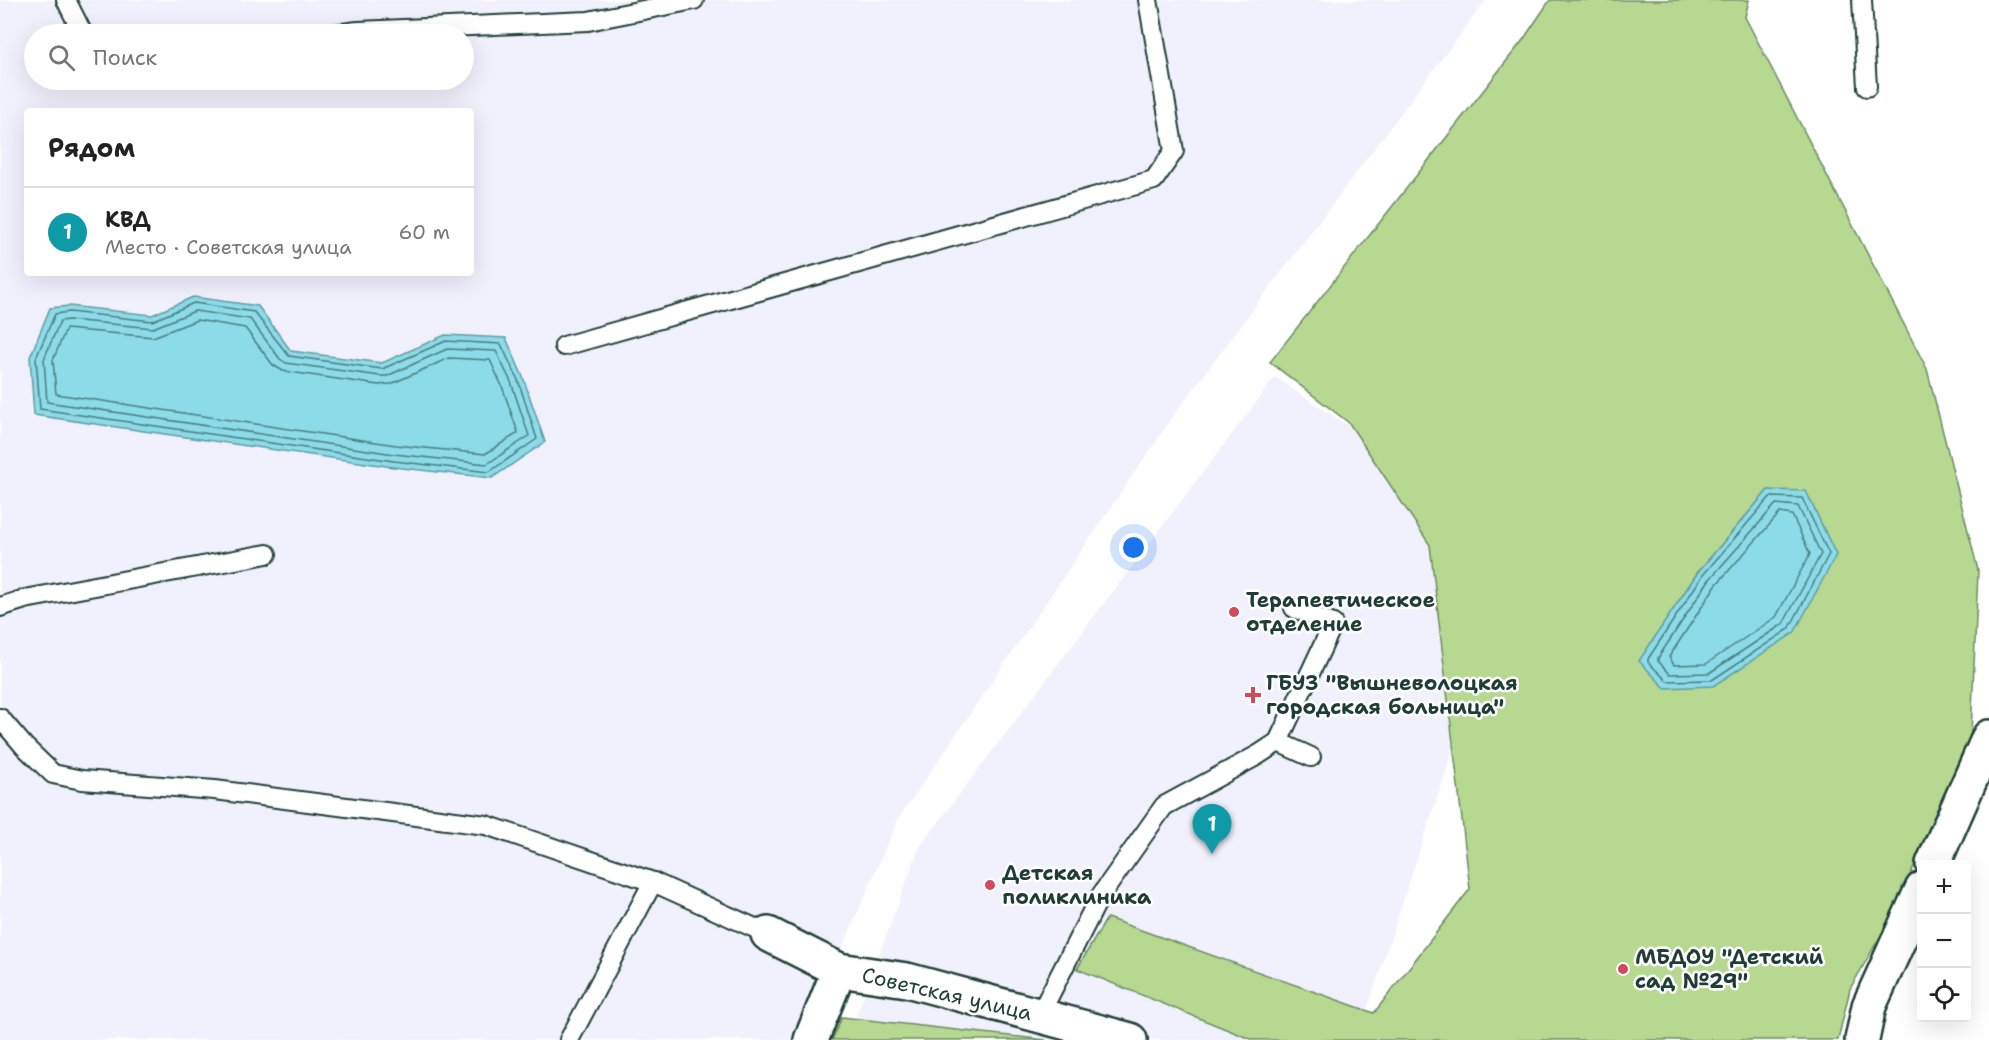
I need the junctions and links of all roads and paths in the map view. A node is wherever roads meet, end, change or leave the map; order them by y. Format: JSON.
{"nodes":[{"id":1,"x":66,"y":0,"type":"edge"},
{"id":2,"x":694,"y":0,"type":"edge"},
{"id":3,"x":1148,"y":0,"type":"edge"},
{"id":4,"x":1862,"y":0,"type":"edge"},
{"id":5,"x":78,"y":24,"type":"edge"},
{"id":6,"x":474,"y":26,"type":"edge"},
{"id":7,"x":1868,"y":87,"type":"dead end"},
{"id":8,"x":564,"y":346,"type":"dead end"},
{"id":9,"x":267,"y":554,"type":"dead end"},
{"id":10,"x":0,"y":607,"type":"edge"},
{"id":11,"x":1294,"y":608,"type":"dead end"},
{"id":12,"x":0,"y":718,"type":"edge"},
{"id":13,"x":1989,"y":738,"type":"edge"},
{"id":14,"x":1278,"y":741,"type":"junction"},
{"id":15,"x":1311,"y":757,"type":"dead end"},
{"id":16,"x":1935,"y":860,"type":"edge"},
{"id":17,"x":653,"y":882,"type":"junction"},
{"id":18,"x":1917,"y":900,"type":"edge"},
{"id":19,"x":768,"y":934,"type":"joint"},
{"id":20,"x":839,"y":970,"type":"junction"},
{"id":21,"x":1040,"y":1014,"type":"junction"},
{"id":22,"x":569,"y":1040,"type":"edge"},
{"id":23,"x":811,"y":1040,"type":"edge"},
{"id":24,"x":1130,"y":1040,"type":"edge"},
{"id":25,"x":1862,"y":1040,"type":"edge"}],
"edges":[{"from":1,"to":5,"type":"lane"},
{"from":2,"to":6,"type":"lane"},
{"from":3,"to":8,"type":"lane"},
{"from":4,"to":7,"type":"lane"},
{"from":9,"to":10,"type":"lane"},
{"from":11,"to":14,"type":"lane"},
{"from":12,"to":17,"type":"lane"},
{"from":13,"to":16,"type":"street"},
{"from":14,"to":15,"type":"lane"},
{"from":14,"to":21,"type":"lane"},
{"from":17,"to":19,"type":"lane"},
{"from":17,"to":22,"type":"lane"},
{"from":18,"to":25,"type":"street"},
{"from":19,"to":20,"type":"street","name":"Советская улица"},
{"from":20,"to":21,"type":"street","name":"Советская улица"},
{"from":20,"to":23,"type":"street"},
{"from":21,"to":24,"type":"street","name":"Советская улица"}]}
